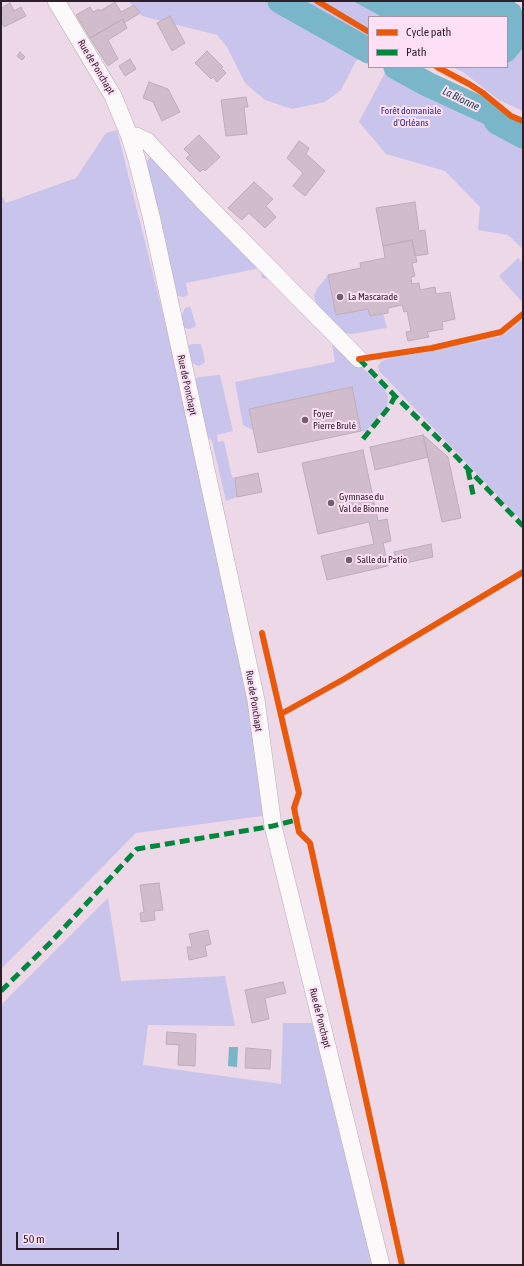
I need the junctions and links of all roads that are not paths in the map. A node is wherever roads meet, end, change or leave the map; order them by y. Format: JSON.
{"nodes":[{"id":1,"x":56,"y":1,"type":"edge"},
{"id":2,"x":130,"y":137,"type":"junction"},
{"id":3,"x":359,"y":359,"type":"dead end"},
{"id":4,"x":381,"y":1265,"type":"edge"}],
"edges":[{"from":1,"to":2,"type":"street","name":"Rue de Ponchapt"},
{"from":2,"to":3,"type":"street"},
{"from":2,"to":4,"type":"street","name":"Rue de Ponchapt"}]}
